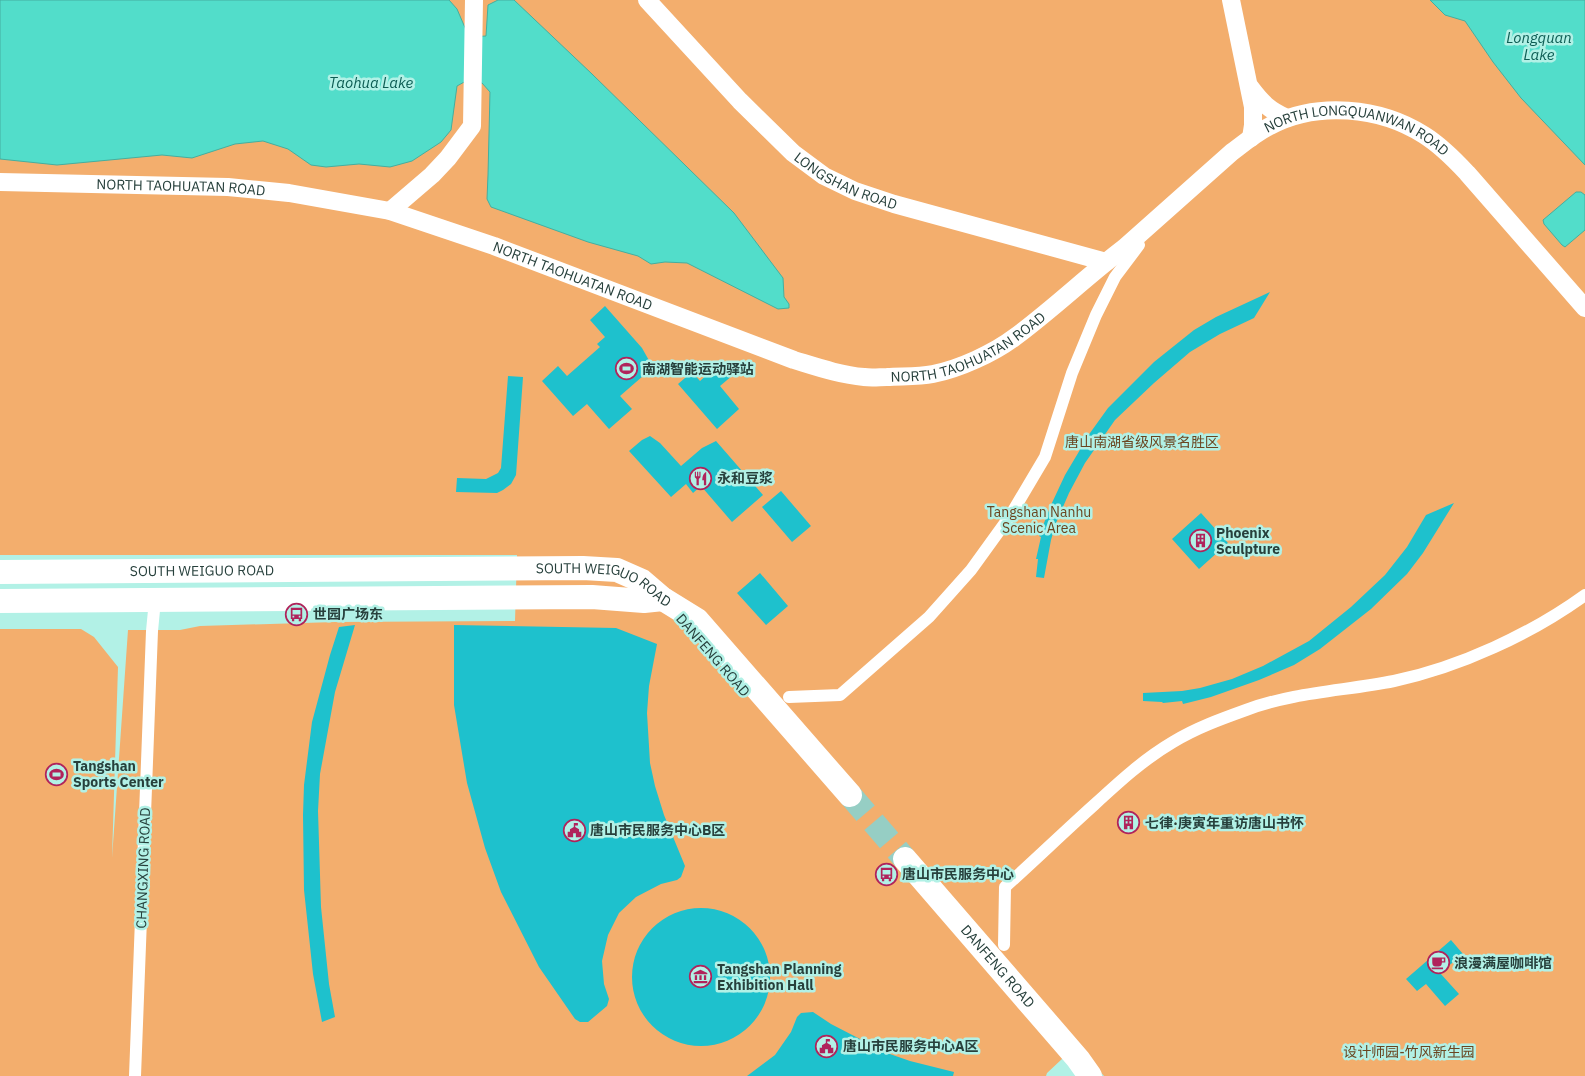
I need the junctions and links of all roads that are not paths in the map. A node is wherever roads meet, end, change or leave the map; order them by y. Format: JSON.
{"nodes":[{"id":1,"x":474,"y":0,"type":"edge"},
{"id":2,"x":647,"y":0,"type":"edge"},
{"id":3,"x":1231,"y":0,"type":"edge"},
{"id":4,"x":1247,"y":84,"type":"junction"},
{"id":5,"x":1287,"y":118,"type":"junction"},
{"id":6,"x":1251,"y":138,"type":"junction"},
{"id":7,"x":0,"y":182,"type":"edge"},
{"id":8,"x":390,"y":211,"type":"junction"},
{"id":9,"x":1139,"y":245,"type":"dead end"},
{"id":10,"x":1106,"y":262,"type":"junction"},
{"id":11,"x":1585,"y":308,"type":"edge"},
{"id":12,"x":0,"y":572,"type":"edge"},
{"id":13,"x":157,"y":572,"type":"junction"},
{"id":14,"x":1585,"y":595,"type":"edge"},
{"id":15,"x":664,"y":599,"type":"junction"},
{"id":16,"x":155,"y":600,"type":"junction"},
{"id":17,"x":0,"y":601,"type":"edge"},
{"id":18,"x":789,"y":697,"type":"dead end"},
{"id":19,"x":846,"y":800,"type":"tunnel mouth"},
{"id":20,"x":901,"y":863,"type":"tunnel mouth"},
{"id":21,"x":1004,"y":945,"type":"dead end"},
{"id":22,"x":1080,"y":1074,"type":"edge"},
{"id":23,"x":135,"y":1076,"type":"edge"}],
"edges":[{"from":1,"to":8,"type":"street"},
{"from":2,"to":10,"type":"street","name":"LONGSHAN ROAD"},
{"from":3,"to":4,"type":"street"},
{"from":4,"to":5,"type":"street"},
{"from":4,"to":6,"type":"street"},
{"from":5,"to":6,"type":"street","name":"NORTH LONGQUANWAN ROAD"},
{"from":5,"to":11,"type":"street","name":"NORTH LONGQUANWAN ROAD"},
{"from":6,"to":10,"type":"street","name":"NORTH LONGQUANWAN ROAD"},
{"from":7,"to":8,"type":"street","name":"NORTH TAOHUATAN ROAD"},
{"from":8,"to":10,"type":"street","name":"NORTH TAOHUATAN ROAD"},
{"from":9,"to":18,"type":"street"},
{"from":12,"to":13,"type":"main road","name":"SOUTH WEIGUO ROAD"},
{"from":13,"to":15,"type":"main road","name":"SOUTH WEIGUO ROAD"},
{"from":13,"to":16,"type":"main road"},
{"from":14,"to":21,"type":"street"},
{"from":15,"to":16,"type":"main road","name":"SOUTH WEIGUO ROAD"},
{"from":15,"to":19,"type":"main road","name":"DANFENG ROAD"},
{"from":16,"to":17,"type":"main road","name":"SOUTH WEIGUO ROAD"},
{"from":16,"to":23,"type":"street","name":"CHANGXING ROAD"},
{"from":20,"to":22,"type":"main road","name":"DANFENG ROAD"}]}
